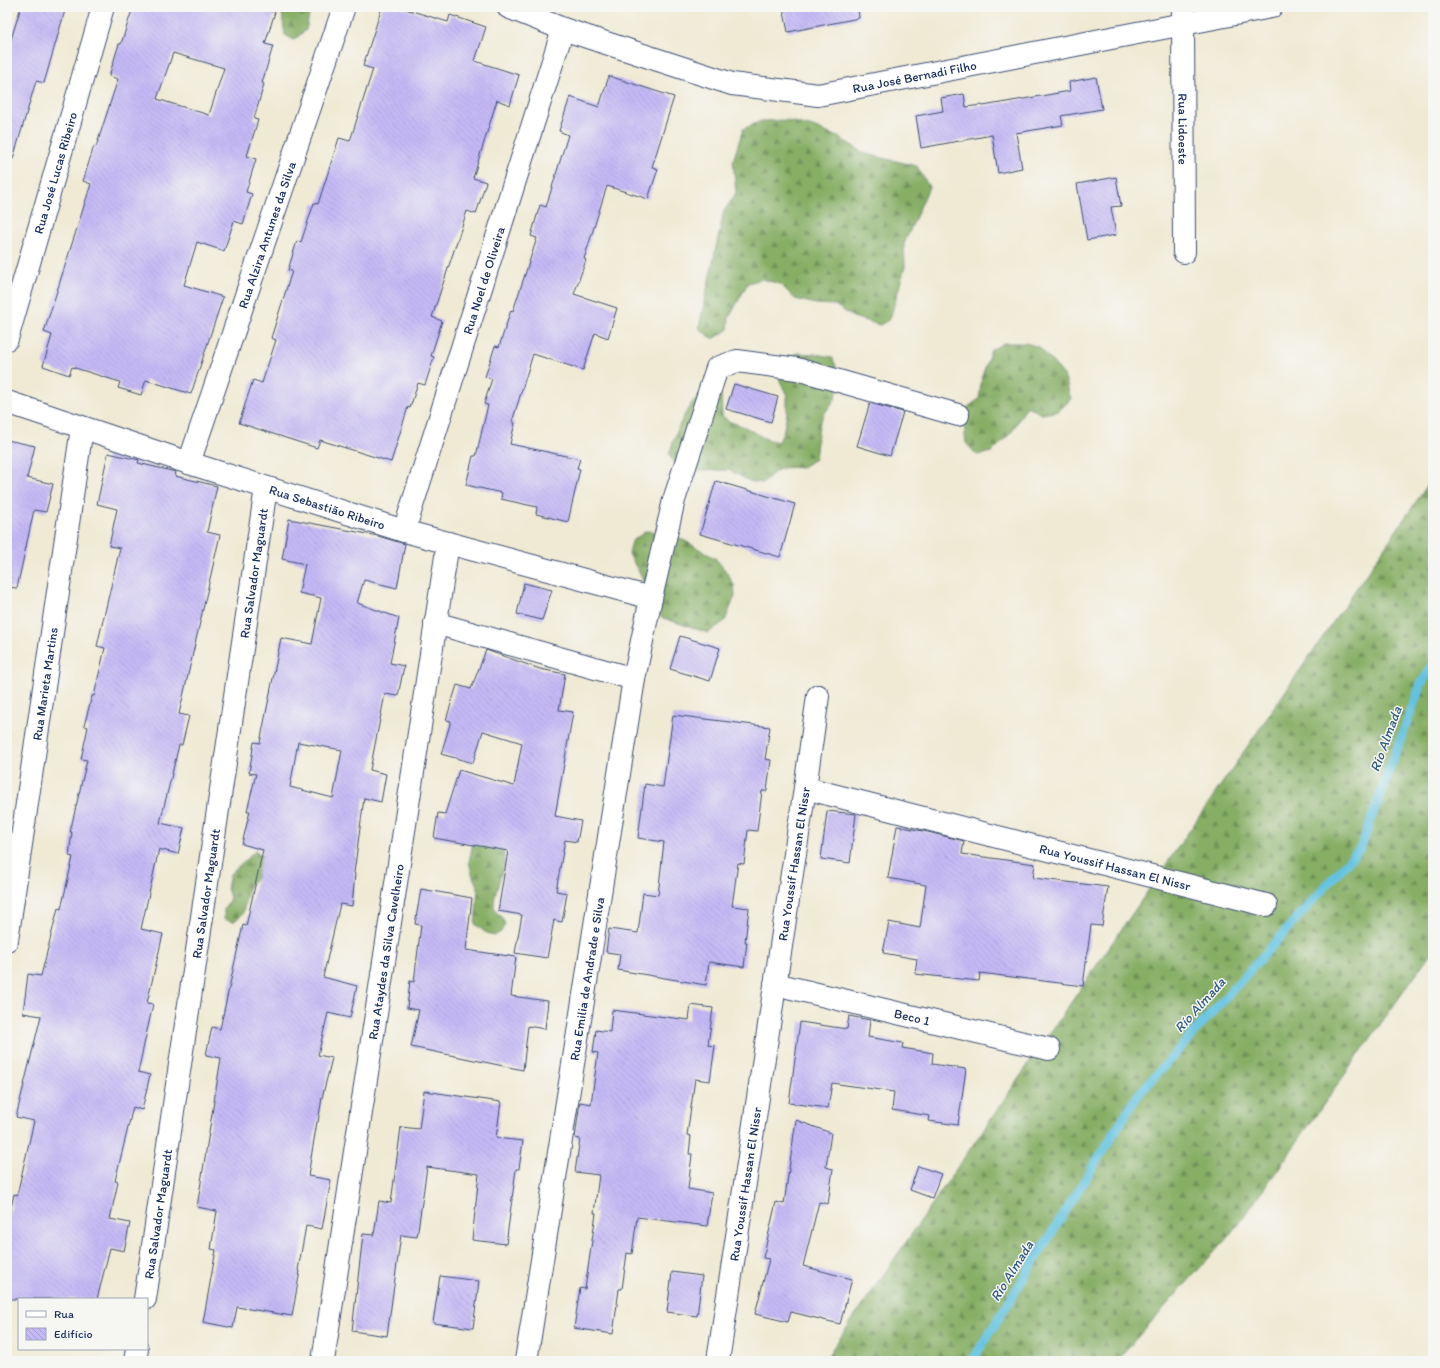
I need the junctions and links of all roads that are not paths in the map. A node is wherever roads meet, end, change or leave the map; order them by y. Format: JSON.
{"nodes":[{"id":1,"x":104,"y":7,"type":"edge"},
{"id":2,"x":344,"y":7,"type":"edge"},
{"id":3,"x":508,"y":7,"type":"edge"},
{"id":4,"x":1271,"y":7,"type":"edge"},
{"id":5,"x":1183,"y":16,"type":"edge"},
{"id":6,"x":563,"y":29,"type":"junction"},
{"id":7,"x":1184,"y":252,"type":"dead end"},
{"id":8,"x":7,"y":339,"type":"edge"},
{"id":9,"x":7,"y":402,"type":"edge"},
{"id":10,"x":958,"y":415,"type":"dead end"},
{"id":11,"x":82,"y":428,"type":"junction"},
{"id":12,"x":189,"y":463,"type":"junction"},
{"id":13,"x":266,"y":488,"type":"junction"},
{"id":14,"x":404,"y":531,"type":"junction"},
{"id":15,"x":448,"y":543,"type":"junction"},
{"id":16,"x":651,"y":598,"type":"junction"},
{"id":17,"x":435,"y":623,"type":"junction"},
{"id":18,"x":634,"y":679,"type":"junction"},
{"id":19,"x":818,"y":696,"type":"dead end"},
{"id":20,"x":805,"y":788,"type":"junction"},
{"id":21,"x":1266,"y":905,"type":"dead end"},
{"id":22,"x":7,"y":940,"type":"edge"},
{"id":23,"x":775,"y":984,"type":"junction"},
{"id":24,"x":1049,"y":1049,"type":"dead end"},
{"id":25,"x":145,"y":1298,"type":"edge"},
{"id":26,"x":137,"y":1350,"type":"edge"},
{"id":27,"x":135,"y":1361,"type":"edge"},
{"id":28,"x":323,"y":1361,"type":"edge"},
{"id":29,"x":526,"y":1361,"type":"edge"},
{"id":30,"x":718,"y":1361,"type":"edge"}],
"edges":[{"from":1,"to":8,"type":"street","name":"Rua José Lucas Ribeiro"},
{"from":2,"to":12,"type":"street","name":"Rua Alzira Antunes da Silva"},
{"from":3,"to":6,"type":"street","name":"Rua José Bernadi Filho"},
{"from":4,"to":5,"type":"street","name":"Rua José Bernadi Filho"},
{"from":5,"to":6,"type":"street","name":"Rua José Bernadi Filho"},
{"from":5,"to":7,"type":"street","name":"Rua Lidoeste"},
{"from":6,"to":14,"type":"street","name":"Rua Noel de Oliveira"},
{"from":9,"to":11,"type":"street","name":"Rua Sebastião Ribeiro"},
{"from":10,"to":16,"type":"street","name":"Rua Emilia de Andrade e Silva"},
{"from":11,"to":12,"type":"street","name":"Rua Sebastião Ribeiro"},
{"from":11,"to":22,"type":"street","name":"Rua Marieta Martins"},
{"from":12,"to":13,"type":"street","name":"Rua Sebastião Ribeiro"},
{"from":13,"to":14,"type":"street","name":"Rua Sebastião Ribeiro"},
{"from":13,"to":25,"type":"street","name":"Rua Salvador Maguardt"},
{"from":14,"to":15,"type":"street","name":"Rua Sebastião Ribeiro"},
{"from":15,"to":16,"type":"street","name":"Rua Sebastião Ribeiro"},
{"from":15,"to":17,"type":"street","name":"Rua Ataydes da Silva Cavelheiro"},
{"from":16,"to":18,"type":"street","name":"Rua Emilia de Andrade e Silva"},
{"from":17,"to":18,"type":"street"},
{"from":17,"to":28,"type":"street","name":"Rua Ataydes da Silva Cavelheiro"},
{"from":18,"to":29,"type":"street","name":"Rua Emilia de Andrade e Silva"},
{"from":19,"to":20,"type":"street"},
{"from":20,"to":21,"type":"street","name":"Rua Youssif Hassan El Nissr"},
{"from":20,"to":23,"type":"street","name":"Rua Youssif Hassan El Nissr"},
{"from":23,"to":24,"type":"street","name":"Beco 1"},
{"from":23,"to":30,"type":"street","name":"Rua Youssif Hassan El Nissr"},
{"from":26,"to":27,"type":"street"}]}
